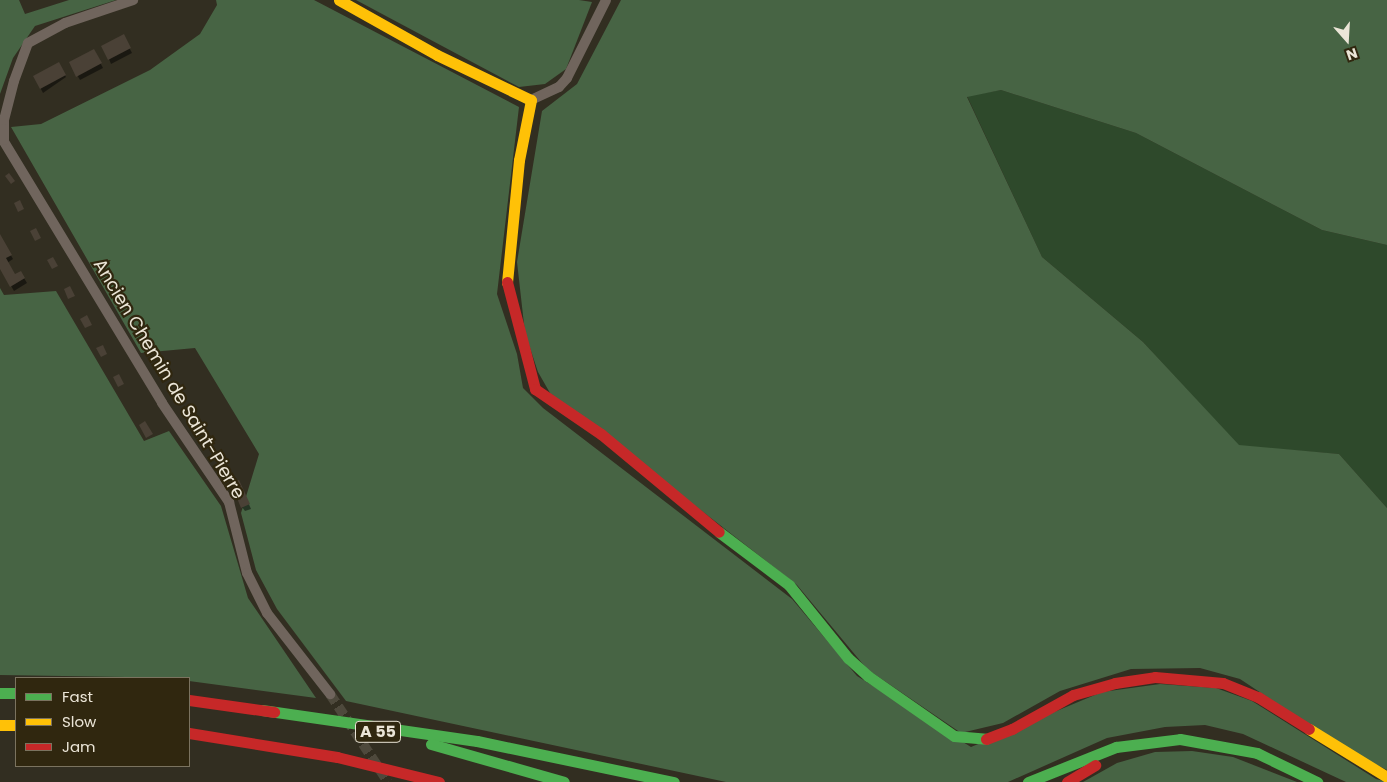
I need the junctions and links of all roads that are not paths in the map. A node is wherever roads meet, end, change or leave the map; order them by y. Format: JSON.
{"nodes":[{"id":1,"x":132,"y":0,"type":"edge"},
{"id":2,"x":339,"y":0,"type":"edge"},
{"id":3,"x":606,"y":0,"type":"edge"},
{"id":4,"x":531,"y":100,"type":"junction"},
{"id":5,"x":2,"y":138,"type":"edge"},
{"id":6,"x":0,"y":693,"type":"edge"},
{"id":7,"x":15,"y":693,"type":"edge"},
{"id":8,"x":330,"y":694,"type":"tunnel mouth"},
{"id":9,"x":190,"y":700,"type":"edge"},
{"id":10,"x":262,"y":710,"type":"junction"},
{"id":11,"x":0,"y":725,"type":"edge"},
{"id":12,"x":15,"y":725,"type":"edge"},
{"id":13,"x":190,"y":733,"type":"edge"},
{"id":14,"x":1220,"y":744,"type":"junction"},
{"id":15,"x":337,"y":757,"type":"junction"},
{"id":16,"x":1387,"y":777,"type":"edge"},
{"id":17,"x":413,"y":782,"type":"edge"},
{"id":18,"x":439,"y":782,"type":"edge"},
{"id":19,"x":564,"y":782,"type":"edge"},
{"id":20,"x":674,"y":782,"type":"edge"},
{"id":21,"x":1028,"y":782,"type":"edge"},
{"id":22,"x":1067,"y":782,"type":"edge"},
{"id":23,"x":1317,"y":782,"type":"edge"}],
"edges":[{"from":1,"to":5,"type":"street"},
{"from":2,"to":4,"type":"main road"},
{"from":3,"to":4,"type":"street"},
{"from":4,"to":16,"type":"main road"},
{"from":5,"to":8,"type":"street","name":"Ancien Chemin de Saint-Pierre"},
{"from":6,"to":7,"type":"main road"},
{"from":9,"to":10,"type":"main road","number":"A 55"},
{"from":10,"to":19,"type":"main road","number":"A 55"},
{"from":10,"to":20,"type":"main road"},
{"from":11,"to":12,"type":"main road"},
{"from":13,"to":15,"type":"main road","number":"A 55"},
{"from":14,"to":21,"type":"main road"},
{"from":14,"to":22,"type":"main road"},
{"from":14,"to":23,"type":"main road"},
{"from":15,"to":17,"type":"main road"},
{"from":15,"to":18,"type":"main road","number":"A 55"}]}
